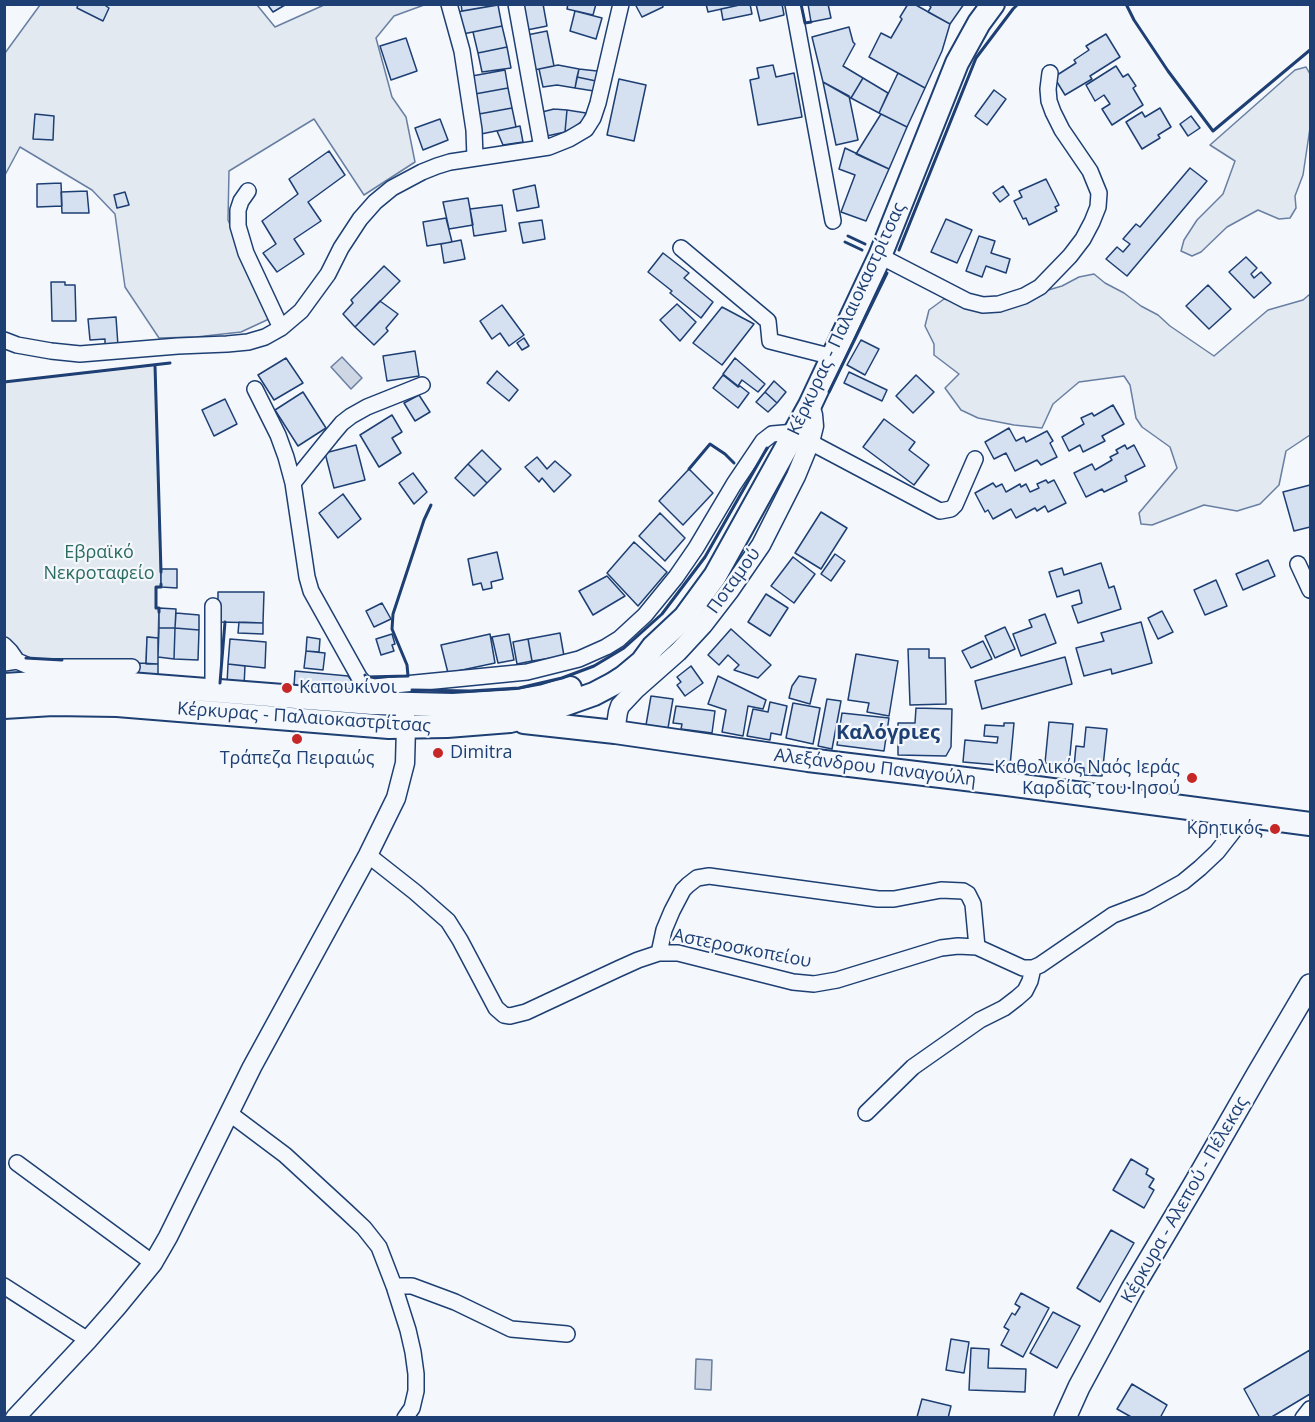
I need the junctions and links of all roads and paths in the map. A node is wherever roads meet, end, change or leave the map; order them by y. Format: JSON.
{"nodes":[{"id":1,"x":449,"y":4,"type":"edge"},
{"id":2,"x":516,"y":4,"type":"edge"},
{"id":3,"x":621,"y":4,"type":"edge"},
{"id":4,"x":793,"y":4,"type":"edge"},
{"id":5,"x":993,"y":4,"type":"edge"},
{"id":6,"x":1050,"y":73,"type":"dead end"},
{"id":7,"x":542,"y":148,"type":"junction"},
{"id":8,"x":476,"y":158,"type":"junction"},
{"id":9,"x":248,"y":191,"type":"dead end"},
{"id":10,"x":833,"y":221,"type":"dead end"},
{"id":11,"x":681,"y":248,"type":"dead end"},
{"id":12,"x":880,"y":256,"type":"junction"},
{"id":13,"x":281,"y":328,"type":"junction"},
{"id":14,"x":4,"y":340,"type":"edge"},
{"id":15,"x":833,"y":357,"type":"junction"},
{"id":16,"x":422,"y":385,"type":"dead end"},
{"id":17,"x":255,"y":389,"type":"dead end"},
{"id":18,"x":802,"y":437,"type":"junction"},
{"id":19,"x":975,"y":459,"type":"dead end"},
{"id":20,"x":293,"y":483,"type":"junction"},
{"id":21,"x":1298,"y":564,"type":"dead end"},
{"id":22,"x":1311,"y":590,"type":"edge"},
{"id":23,"x":213,"y":606,"type":"dead end"},
{"id":24,"x":4,"y":645,"type":"edge"},
{"id":25,"x":653,"y":648,"type":"junction"},
{"id":26,"x":11,"y":662,"type":"edge"},
{"id":27,"x":132,"y":667,"type":"dead end"},
{"id":28,"x":94,"y":675,"type":"junction"},
{"id":29,"x":4,"y":685,"type":"edge"},
{"id":30,"x":213,"y":690,"type":"junction"},
{"id":31,"x":373,"y":695,"type":"junction"},
{"id":32,"x":404,"y":705,"type":"junction"},
{"id":33,"x":4,"y":707,"type":"edge"},
{"id":34,"x":510,"y":721,"type":"junction"},
{"id":35,"x":406,"y":728,"type":"junction"},
{"id":36,"x":615,"y":732,"type":"junction"},
{"id":37,"x":1246,"y":815,"type":"junction"},
{"id":38,"x":1311,"y":824,"type":"edge"},
{"id":39,"x":368,"y":855,"type":"junction"},
{"id":40,"x":977,"y":947,"type":"junction"},
{"id":41,"x":659,"y":953,"type":"junction"},
{"id":42,"x":1033,"y":968,"type":"junction"},
{"id":43,"x":1311,"y":985,"type":"edge"},
{"id":44,"x":229,"y":1113,"type":"junction"},
{"id":45,"x":866,"y":1113,"type":"dead end"},
{"id":46,"x":17,"y":1163,"type":"dead end"},
{"id":47,"x":153,"y":1263,"type":"junction"},
{"id":48,"x":4,"y":1286,"type":"edge"},
{"id":49,"x":394,"y":1286,"type":"junction"},
{"id":50,"x":567,"y":1334,"type":"dead end"},
{"id":51,"x":88,"y":1340,"type":"junction"},
{"id":52,"x":1311,"y":1409,"type":"edge"},
{"id":53,"x":15,"y":1418,"type":"edge"},
{"id":54,"x":405,"y":1418,"type":"edge"},
{"id":55,"x":1065,"y":1418,"type":"edge"},
{"id":56,"x":1303,"y":1418,"type":"edge"}],
"edges":[{"from":1,"to":8,"type":"street"},
{"from":2,"to":7,"type":"street"},
{"from":3,"to":7,"type":"street"},
{"from":4,"to":10,"type":"street"},
{"from":5,"to":12,"type":"main road","name":"Κέρκυρας - Παλαιοκαστρίτσας"},
{"from":6,"to":12,"type":"street"},
{"from":7,"to":8,"type":"street"},
{"from":8,"to":13,"type":"street"},
{"from":9,"to":13,"type":"street"},
{"from":11,"to":15,"type":"street"},
{"from":12,"to":15,"type":"main road","name":"Κέρκυρας - Παλαιοκαστρίτσας"},
{"from":13,"to":14,"type":"street"},
{"from":15,"to":18,"type":"main road","name":"Κέρκυρας - Παλαιοκαστρίτσας"},
{"from":16,"to":20,"type":"street"},
{"from":17,"to":20,"type":"street"},
{"from":18,"to":19,"type":"street"},
{"from":18,"to":25,"type":"main road","name":"Κέρκυρας - Παλαιοκαστρίτσας"},
{"from":18,"to":31,"type":"street"},
{"from":18,"to":36,"type":"street","name":"Ποταμού"},
{"from":20,"to":31,"type":"street"},
{"from":21,"to":22,"type":"street"},
{"from":23,"to":30,"type":"street"},
{"from":24,"to":26,"type":"street"},
{"from":25,"to":32,"type":"main road","name":"Κέρκυρας - Παλαιοκαστρίτσας"},
{"from":25,"to":34,"type":"main road","name":"Κέρκυρας - Παλαιοκαστρίτσας"},
{"from":26,"to":28,"type":"street"},
{"from":27,"to":28,"type":"street"},
{"from":28,"to":29,"type":"main road","name":"Κέρκυρας - Παλαιοκαστρίτσας"},
{"from":28,"to":30,"type":"main road","name":"Κέρκυρας - Παλαιοκαστρίτσας"},
{"from":30,"to":31,"type":"main road","name":"Κέρκυρας - Παλαιοκαστρίτσας"},
{"from":31,"to":32,"type":"main road","name":"Κέρκυρας - Παλαιοκαστρίτσας"},
{"from":32,"to":35,"type":"street"},
{"from":33,"to":35,"type":"main road","name":"Κέρκυρας - Παλαιοκαστρίτσας"},
{"from":34,"to":35,"type":"main road","name":"Κέρκυρας - Παλαιοκαστρίτσας"},
{"from":34,"to":36,"type":"main road","name":"Αλεξάνδρου Παναγούλη"},
{"from":35,"to":39,"type":"street"},
{"from":36,"to":37,"type":"main road","name":"Αλεξάνδρου Παναγούλη"},
{"from":37,"to":38,"type":"main road","name":"Αλεξάνδρου Παναγούλη"},
{"from":37,"to":42,"type":"street"},
{"from":39,"to":41,"type":"street","name":"Αστεροσκοπείου"},
{"from":39,"to":44,"type":"street"},
{"from":40,"to":41,"type":"street","name":"Αστεροσκοπείου"},
{"from":40,"to":41,"type":"street"},
{"from":40,"to":42,"type":"street","name":"Αστεροσκοπείου"},
{"from":42,"to":45,"type":"street"},
{"from":43,"to":55,"type":"main road","name":"Κέρκυρα - Αλεπού - Πέλεκας"},
{"from":44,"to":47,"type":"street"},
{"from":44,"to":49,"type":"street"},
{"from":46,"to":47,"type":"street"},
{"from":47,"to":51,"type":"street"},
{"from":48,"to":51,"type":"street"},
{"from":49,"to":50,"type":"street"},
{"from":49,"to":54,"type":"street"},
{"from":51,"to":53,"type":"street"},
{"from":52,"to":56,"type":"street"}]}
